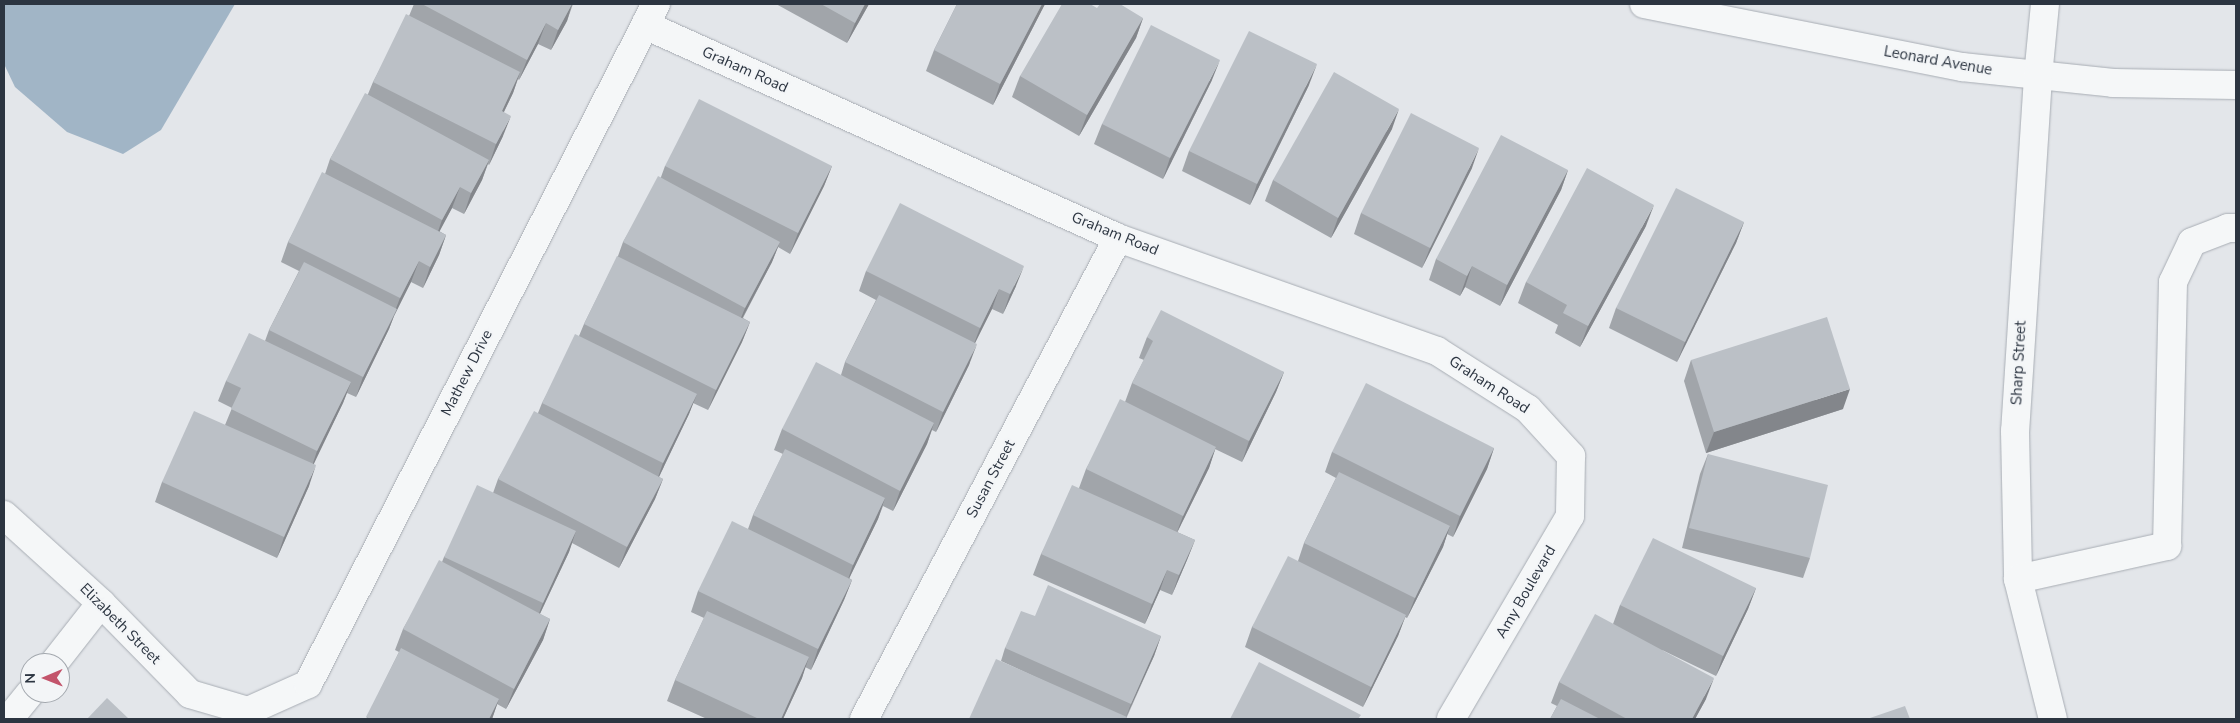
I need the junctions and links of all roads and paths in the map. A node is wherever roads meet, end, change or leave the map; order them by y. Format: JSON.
{"nodes":[{"id":1,"x":1644,"y":4,"type":"edge"},
{"id":2,"x":2046,"y":4,"type":"edge"},
{"id":3,"x":650,"y":14,"type":"edge"},
{"id":4,"x":2038,"y":77,"type":"junction"},
{"id":5,"x":2236,"y":85,"type":"edge"},
{"id":6,"x":2236,"y":228,"type":"edge"},
{"id":7,"x":1118,"y":238,"type":"junction"},
{"id":8,"x":1571,"y":456,"type":"joint"},
{"id":9,"x":4,"y":514,"type":"edge"},
{"id":10,"x":2018,"y":579,"type":"junction"},
{"id":11,"x":101,"y":603,"type":"junction"},
{"id":12,"x":62,"y":653,"type":"edge"},
{"id":13,"x":22,"y":703,"type":"edge"},
{"id":14,"x":248,"y":712,"type":"joint"},
{"id":15,"x":9,"y":719,"type":"edge"},
{"id":16,"x":864,"y":719,"type":"edge"},
{"id":17,"x":1451,"y":719,"type":"edge"},
{"id":18,"x":2053,"y":719,"type":"edge"}],
"edges":[{"from":1,"to":4,"type":"street","name":"Leonard Avenue"},
{"from":2,"to":4,"type":"street","name":"Sharp Street"},
{"from":3,"to":7,"type":"street","name":"Graham Road"},
{"from":3,"to":14,"type":"street","name":"Mathew Drive"},
{"from":4,"to":5,"type":"street","name":"Leonard Avenue"},
{"from":4,"to":10,"type":"street","name":"Sharp Street"},
{"from":6,"to":10,"type":"street"},
{"from":7,"to":8,"type":"street","name":"Graham Road"},
{"from":7,"to":16,"type":"street","name":"Susan Street"},
{"from":8,"to":17,"type":"street","name":"Amy Boulevard"},
{"from":9,"to":11,"type":"street","name":"Elizabeth Street"},
{"from":10,"to":18,"type":"street","name":"Sharp Street"},
{"from":11,"to":12,"type":"street"},
{"from":11,"to":14,"type":"street","name":"Elizabeth Street"},
{"from":13,"to":15,"type":"street"}]}
